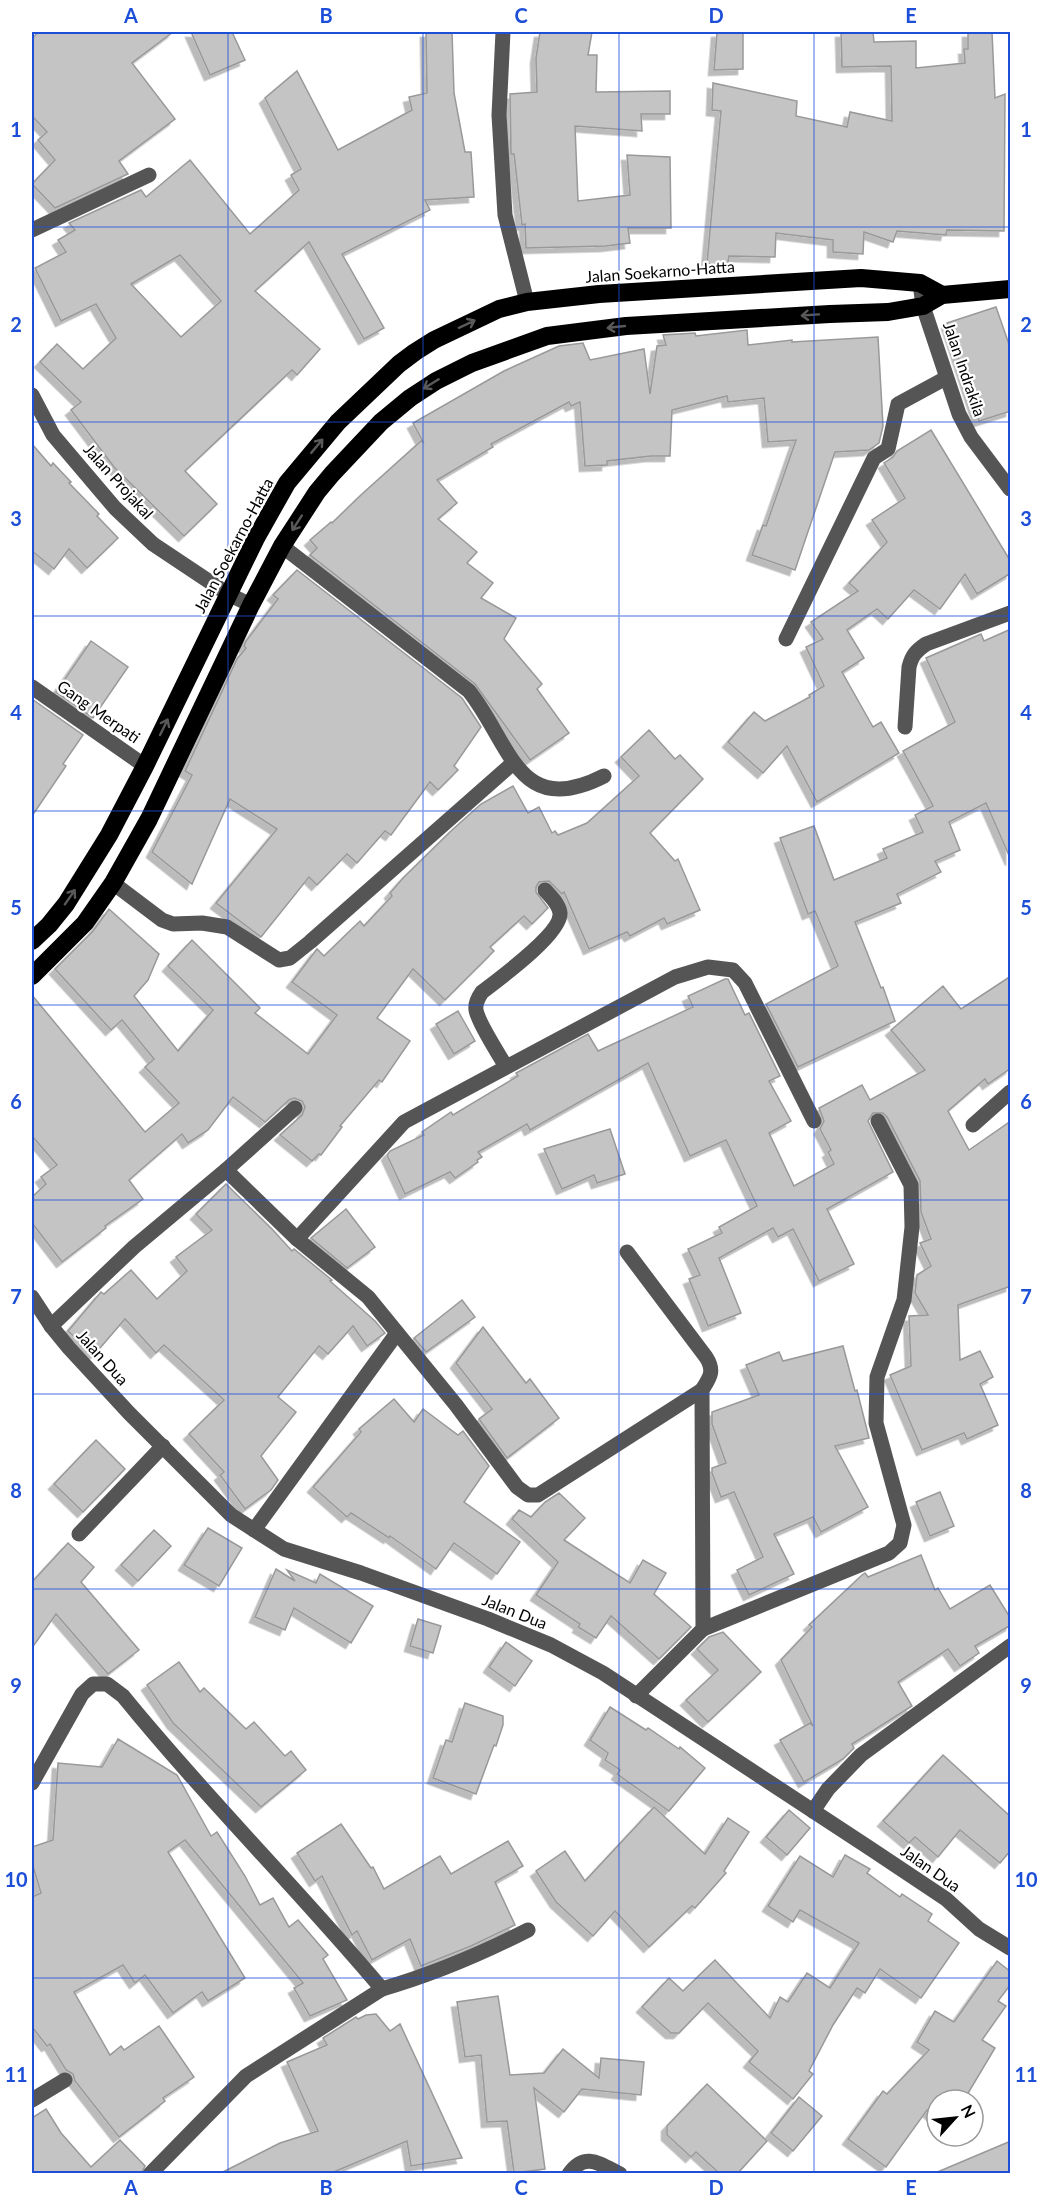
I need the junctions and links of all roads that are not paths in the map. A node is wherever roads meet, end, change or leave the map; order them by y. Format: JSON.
{"nodes":[{"id":1,"x":503,"y":32,"type":"edge"},
{"id":2,"x":149,"y":175,"type":"dead end"},
{"id":3,"x":32,"y":230,"type":"edge"},
{"id":4,"x":920,"y":283,"type":"junction"},
{"id":5,"x":1011,"y":289,"type":"edge"},
{"id":6,"x":942,"y":295,"type":"junction"},
{"id":7,"x":526,"y":302,"type":"junction"},
{"id":8,"x":923,"y":306,"type":"junction"},
{"id":9,"x":946,"y":378,"type":"junction"},
{"id":10,"x":32,"y":395,"type":"edge"},
{"id":11,"x":1011,"y":489,"type":"edge"},
{"id":12,"x":282,"y":546,"type":"junction"},
{"id":13,"x":228,"y":594,"type":"junction"},
{"id":14,"x":251,"y":605,"type":"junction"},
{"id":15,"x":1011,"y":613,"type":"edge"},
{"id":16,"x":786,"y":639,"type":"dead end"},
{"id":17,"x":32,"y":687,"type":"edge"},
{"id":18,"x":905,"y":727,"type":"dead end"},
{"id":19,"x":513,"y":763,"type":"junction"},
{"id":20,"x":145,"y":766,"type":"junction"},
{"id":21,"x":604,"y":776,"type":"dead end"},
{"id":22,"x":124,"y":807,"type":"junction"},
{"id":23,"x":149,"y":819,"type":"junction"},
{"id":24,"x":113,"y":883,"type":"junction"},
{"id":25,"x":545,"y":890,"type":"dead end"},
{"id":26,"x":32,"y":941,"type":"edge"},
{"id":27,"x":32,"y":976,"type":"edge"},
{"id":28,"x":506,"y":1067,"type":"junction"},
{"id":29,"x":1011,"y":1092,"type":"edge"},
{"id":30,"x":296,"y":1108,"type":"dead end"},
{"id":31,"x":814,"y":1121,"type":"dead end"},
{"id":32,"x":878,"y":1121,"type":"dead end"},
{"id":33,"x":973,"y":1125,"type":"dead end"},
{"id":34,"x":226,"y":1170,"type":"junction"},
{"id":35,"x":297,"y":1239,"type":"junction"},
{"id":36,"x":627,"y":1252,"type":"dead end"},
{"id":37,"x":32,"y":1297,"type":"edge"},
{"id":38,"x":51,"y":1326,"type":"junction"},
{"id":39,"x":397,"y":1333,"type":"junction"},
{"id":40,"x":702,"y":1389,"type":"junction"},
{"id":41,"x":163,"y":1446,"type":"junction"},
{"id":42,"x":254,"y":1530,"type":"junction"},
{"id":43,"x":79,"y":1534,"type":"dead end"},
{"id":44,"x":703,"y":1629,"type":"junction"},
{"id":45,"x":1011,"y":1646,"type":"edge"},
{"id":46,"x":636,"y":1696,"type":"junction"},
{"id":47,"x":32,"y":1783,"type":"edge"},
{"id":48,"x":813,"y":1811,"type":"junction"},
{"id":49,"x":528,"y":1930,"type":"dead end"},
{"id":50,"x":1011,"y":1948,"type":"edge"},
{"id":51,"x":382,"y":1989,"type":"junction"},
{"id":52,"x":65,"y":2080,"type":"dead end"},
{"id":53,"x":32,"y":2100,"type":"edge"},
{"id":54,"x":150,"y":2174,"type":"edge"},
{"id":55,"x":569,"y":2174,"type":"edge"},
{"id":56,"x":620,"y":2174,"type":"edge"}],
"edges":[{"from":1,"to":7,"type":"street"},
{"from":2,"to":3,"type":"street"},
{"from":4,"to":6,"type":"highway","name":"Jalan Soekarno-Hatta"},
{"from":4,"to":7,"type":"highway","name":"Jalan Soekarno-Hatta"},
{"from":4,"to":8,"type":"street","name":"Jalan Indrakila"},
{"from":5,"to":6,"type":"highway"},
{"from":6,"to":8,"type":"highway"},
{"from":13,"to":7,"type":"highway","name":"Jalan Soekarno-Hatta","one_way":true},
{"from":8,"to":9,"type":"street","name":"Jalan Indrakila"},
{"from":8,"to":12,"type":"highway","one_way":true},
{"from":9,"to":11,"type":"street","name":"Jalan Indrakila"},
{"from":9,"to":16,"type":"street"},
{"from":10,"to":13,"type":"street","name":"Jalan Projakal"},
{"from":12,"to":14,"type":"highway"},
{"from":12,"to":19,"type":"street"},
{"from":13,"to":14,"type":"street","name":"Jalan Projakal"},
{"from":20,"to":13,"type":"highway","name":"Jalan Soekarno-Hatta","one_way":true},
{"from":14,"to":23,"type":"highway"},
{"from":15,"to":18,"type":"street"},
{"from":17,"to":20,"type":"street","name":"Gang Merpati"},
{"from":19,"to":21,"type":"street"},
{"from":19,"to":24,"type":"street"},
{"from":20,"to":22,"type":"highway","name":"Jalan Soekarno-Hatta"},
{"from":22,"to":23,"type":"highway"},
{"from":26,"to":22,"type":"highway","name":"Jalan Soekarno-Hatta","one_way":true},
{"from":23,"to":24,"type":"highway"},
{"from":24,"to":27,"type":"highway"},
{"from":25,"to":28,"type":"street"},
{"from":28,"to":31,"type":"street"},
{"from":28,"to":35,"type":"street"},
{"from":29,"to":33,"type":"street"},
{"from":30,"to":34,"type":"street"},
{"from":32,"to":44,"type":"street"},
{"from":34,"to":35,"type":"street"},
{"from":34,"to":38,"type":"street"},
{"from":35,"to":39,"type":"street"},
{"from":36,"to":40,"type":"street"},
{"from":37,"to":38,"type":"street","name":"Jalan Dua"},
{"from":38,"to":41,"type":"street","name":"Jalan Dua"},
{"from":39,"to":40,"type":"street"},
{"from":39,"to":42,"type":"street"},
{"from":40,"to":44,"type":"street"},
{"from":41,"to":42,"type":"street","name":"Jalan Dua"},
{"from":41,"to":43,"type":"street"},
{"from":42,"to":46,"type":"street","name":"Jalan Dua"},
{"from":44,"to":46,"type":"street"},
{"from":45,"to":48,"type":"street"},
{"from":46,"to":48,"type":"street","name":"Jalan Dua"},
{"from":47,"to":51,"type":"street"},
{"from":48,"to":50,"type":"street","name":"Jalan Dua"},
{"from":49,"to":51,"type":"street"},
{"from":51,"to":54,"type":"street"},
{"from":52,"to":53,"type":"street"},
{"from":55,"to":56,"type":"street"}]}
